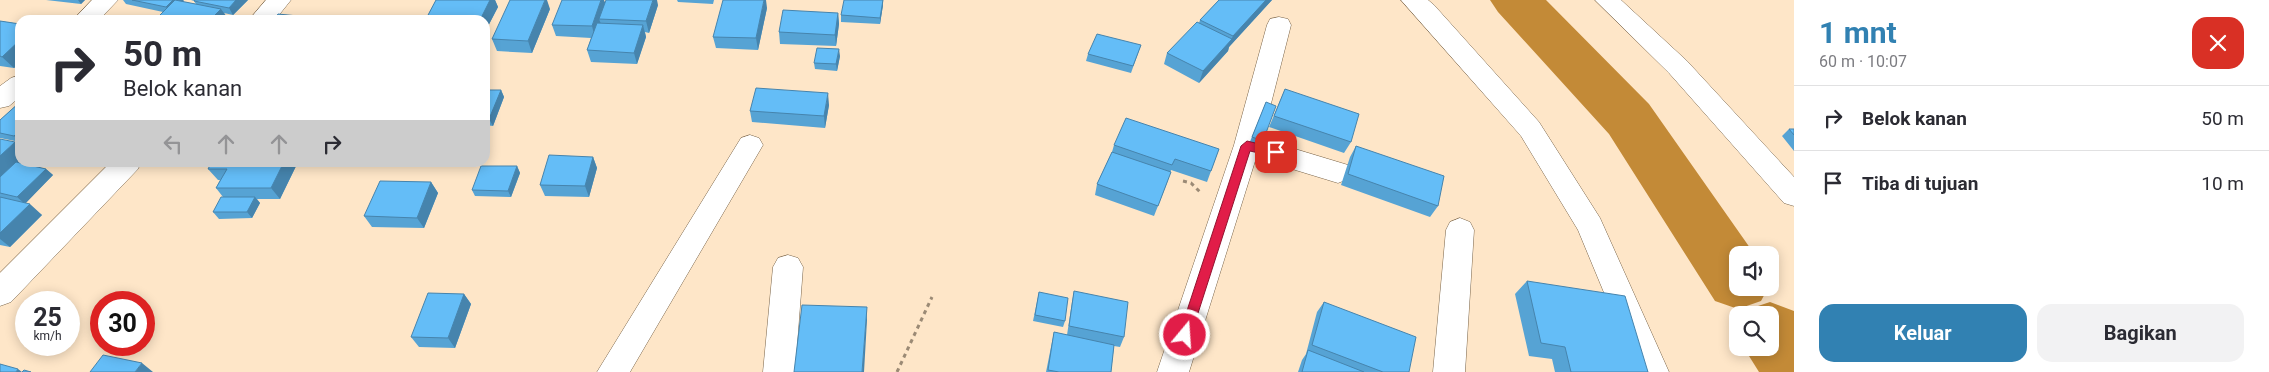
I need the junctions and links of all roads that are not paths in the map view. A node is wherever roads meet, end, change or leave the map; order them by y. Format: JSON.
{"nodes":[{"id":1,"x":106,"y":0,"type":"edge"},
{"id":2,"x":279,"y":0,"type":"edge"},
{"id":3,"x":1414,"y":0,"type":"edge"},
{"id":4,"x":1607,"y":0,"type":"edge"},
{"id":5,"x":90,"y":15,"type":"edge"},
{"id":6,"x":266,"y":15,"type":"edge"},
{"id":7,"x":1279,"y":25,"type":"dead end"},
{"id":8,"x":0,"y":79,"type":"edge"},
{"id":9,"x":15,"y":82,"type":"edge"},
{"id":10,"x":15,"y":87,"type":"edge"},
{"id":11,"x":0,"y":99,"type":"edge"},
{"id":12,"x":750,"y":145,"type":"dead end"},
{"id":13,"x":1247,"y":146,"type":"junction"},
{"id":14,"x":123,"y":167,"type":"edge"},
{"id":15,"x":1338,"y":172,"type":"dead end"},
{"id":16,"x":1794,"y":196,"type":"edge"},
{"id":17,"x":1460,"y":230,"type":"dead end"},
{"id":18,"x":788,"y":267,"type":"dead end"},
{"id":19,"x":0,"y":294,"type":"edge"},
{"id":20,"x":613,"y":372,"type":"edge"},
{"id":21,"x":779,"y":372,"type":"edge"},
{"id":22,"x":1173,"y":372,"type":"edge"},
{"id":23,"x":1449,"y":372,"type":"edge"},
{"id":24,"x":1653,"y":372,"type":"edge"}],
"edges":[{"from":1,"to":5,"type":"street"},
{"from":2,"to":6,"type":"street"},
{"from":3,"to":24,"type":"street"},
{"from":4,"to":16,"type":"street"},
{"from":7,"to":13,"type":"street"},
{"from":8,"to":9,"type":"street"},
{"from":10,"to":11,"type":"street"},
{"from":12,"to":20,"type":"street"},
{"from":13,"to":15,"type":"street"},
{"from":13,"to":22,"type":"street"},
{"from":14,"to":19,"type":"street"},
{"from":17,"to":23,"type":"street"},
{"from":18,"to":21,"type":"street"}]}
